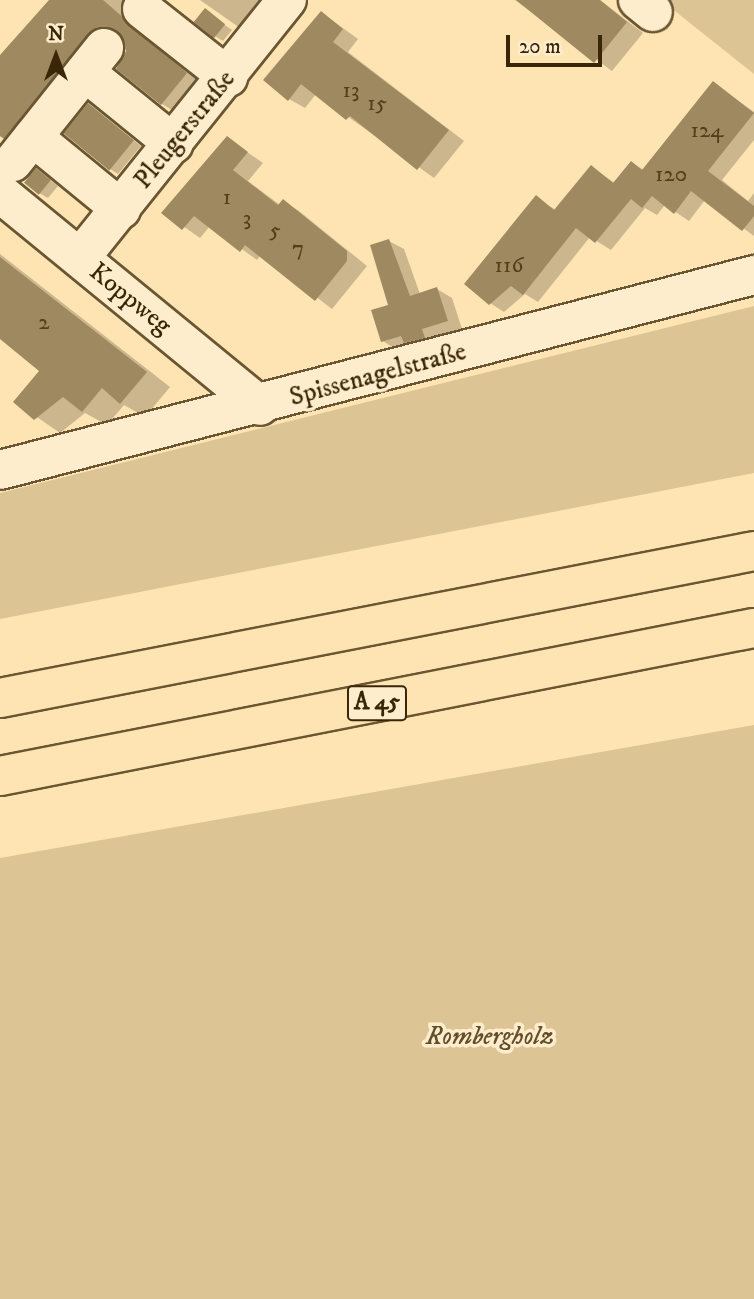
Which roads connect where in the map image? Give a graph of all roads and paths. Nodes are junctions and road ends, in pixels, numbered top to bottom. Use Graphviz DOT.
graph roads {
  1 [pos="276,4"];
  2 [pos="142,9"];
  3 [pos="228,77"];
  4 [pos="174,144"];
  5 [pos="15,164"];
  6 [pos="121,209"];
  7 [pos="80,258"];
  8 [pos="754,275"];
  9 [pos="260,406"];
  10 [pos="0,470"];
  11 [pos="754,551"];
  12 [pos="754,628"];
  13 [pos="0,698"];
  14 [pos="0,776"];
  1 -- 3 [label="street, Pleugerstraße"];
  2 -- 3 [label="street"];
  3 -- 4 [label="street, Pleugerstraße"];
  4 -- 5 [label="street"];
  4 -- 6 [label="street, Pleugerstraße"];
  5 -- 6 [label="street"];
  5 -- 7 [label="street, Koppweg"];
  6 -- 7 [label="street, Pleugerstraße"];
  7 -- 9 [label="street, Koppweg"];
  8 -- 9 [label="street, Spissenagelstraße"];
  9 -- 10 [label="street, Spissenagelstraße"];
  11 -- 13 [label="highway"];
  12 -- 14 [label="highway, A 45"];
}
